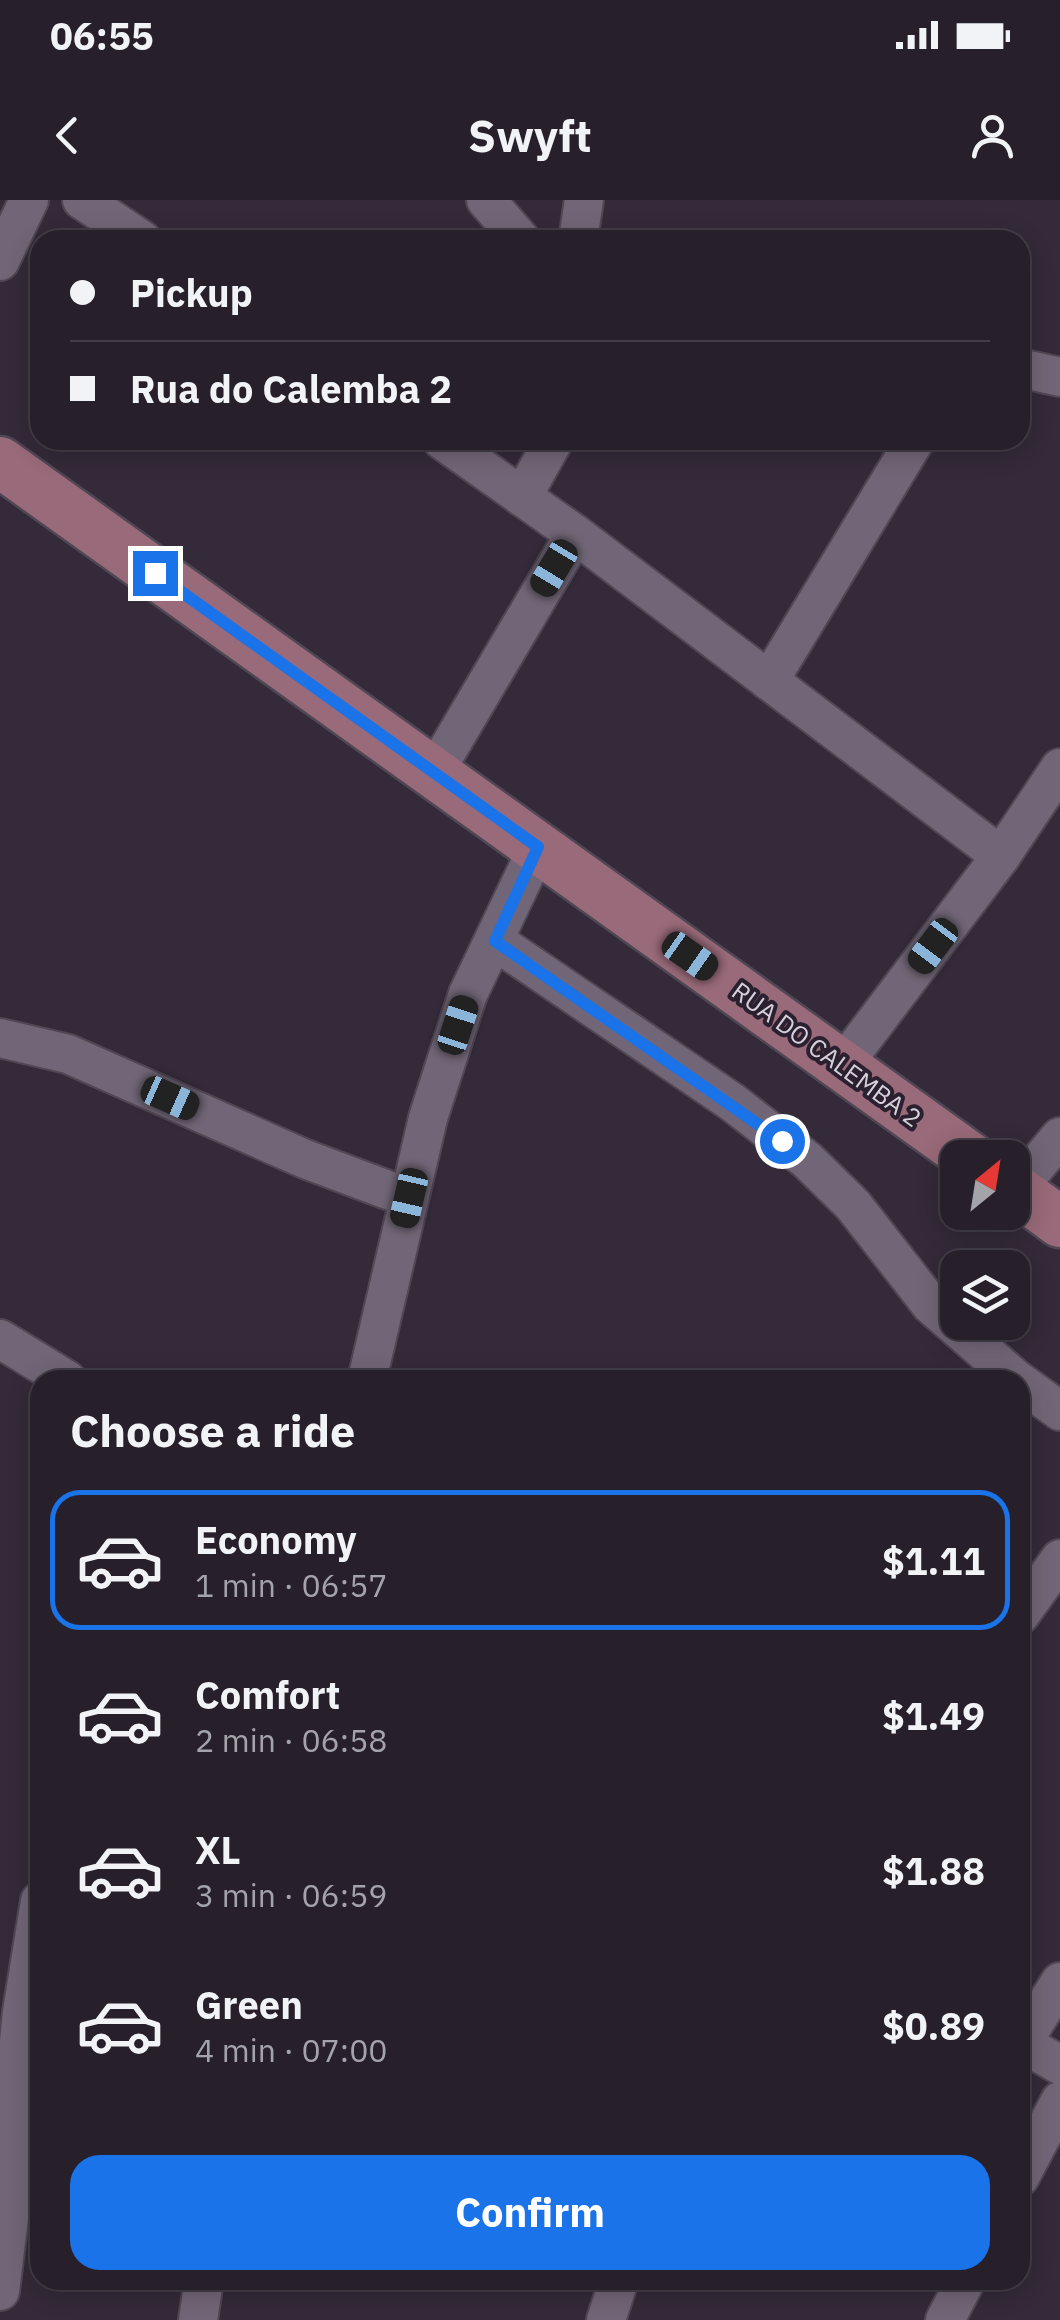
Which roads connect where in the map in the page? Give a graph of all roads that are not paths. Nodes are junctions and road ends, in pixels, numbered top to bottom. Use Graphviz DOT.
graph roads {
  1 [pos="29,200"];
  2 [pos="82,200"];
  3 [pos="486,200"];
  4 [pos="584,200"];
  5 [pos="127,230"];
  6 [pos="512,230"];
  7 [pos="580,230"];
  8 [pos="0,261"];
  9 [pos="1030,370"];
  10 [pos="1060,377"];
  11 [pos="456,450"];
  12 [pos="548,450"];
  13 [pos="909,450"];
  14 [pos="0,462"];
  15 [pos="522,497"];
  16 [pos="574,534"];
  17 [pos="769,681"];
  18 [pos="1060,768"];
  19 [pos="434,773"];
  20 [pos="538,847"];
  21 [pos="1000,856"];
  22 [pos="495,941"];
  23 [pos="0,1038"];
  24 [pos="842,1066"];
  25 [pos="1060,1138"];
  26 [pos="945,1140"];
  27 [pos="1030,1171"];
  28 [pos="409,1198"];
  29 [pos="1030,1200"];
  30 [pos="1060,1222"];
  31 [pos="0,1339"];
  32 [pos="51,1370"];
  33 [pos="369,1370"];
  34 [pos="1005,1370"];
  35 [pos="1030,1390"];
  36 [pos="1060,1411"];
  37 [pos="1060,1559"];
  38 [pos="1030,1602"];
  39 [pos="1060,1982"];
  40 [pos="30,2002"];
  41 [pos="1030,2029"];
  42 [pos="1030,2048"];
  43 [pos="1060,2064"];
  44 [pos="1060,2101"];
  45 [pos="17,2133"];
  46 [pos="1030,2158"];
  47 [pos="202,2290"];
  48 [pos="616,2290"];
  49 [pos="961,2290"];
  50 [pos="0,2292"];
  51 [pos="198,2320"];
  52 [pos="606,2320"];
  53 [pos="945,2320"];
  1 -- 8 [label="street"];
  2 -- 5 [label="street"];
  3 -- 6 [label="street"];
  4 -- 7 [label="street"];
  9 -- 10 [label="street"];
  11 -- 15 [label="street"];
  12 -- 15 [label="street"];
  13 -- 17 [label="street"];
  14 -- 19 [label="main road, RUA DO CALEMBA 2"];
  15 -- 16 [label="street"];
  16 -- 17 [label="street"];
  16 -- 19 [label="street"];
  17 -- 21 [label="street"];
  18 -- 21 [label="street"];
  19 -- 20 [label="main road, RUA DO CALEMBA 2"];
  20 -- 22 [label="street"];
  20 -- 24 [label="main road, RUA DO CALEMBA 2"];
  21 -- 24 [label="street"];
  22 -- 28 [label="street"];
  22 -- 34 [label="street"];
  23 -- 28 [label="street"];
  24 -- 26 [label="main road, RUA DO CALEMBA 2"];
  25 -- 27 [label="street"];
  28 -- 33 [label="street"];
  29 -- 30 [label="main road"];
  31 -- 32 [label="street"];
  35 -- 36 [label="street"];
  37 -- 38 [label="street"];
  39 -- 41 [label="street"];
  40 -- 45 [label="street"];
  42 -- 43 [label="street"];
  44 -- 46 [label="street"];
  45 -- 50 [label="street"];
  47 -- 51 [label="street"];
  48 -- 52 [label="street"];
  49 -- 53 [label="street"];
}
